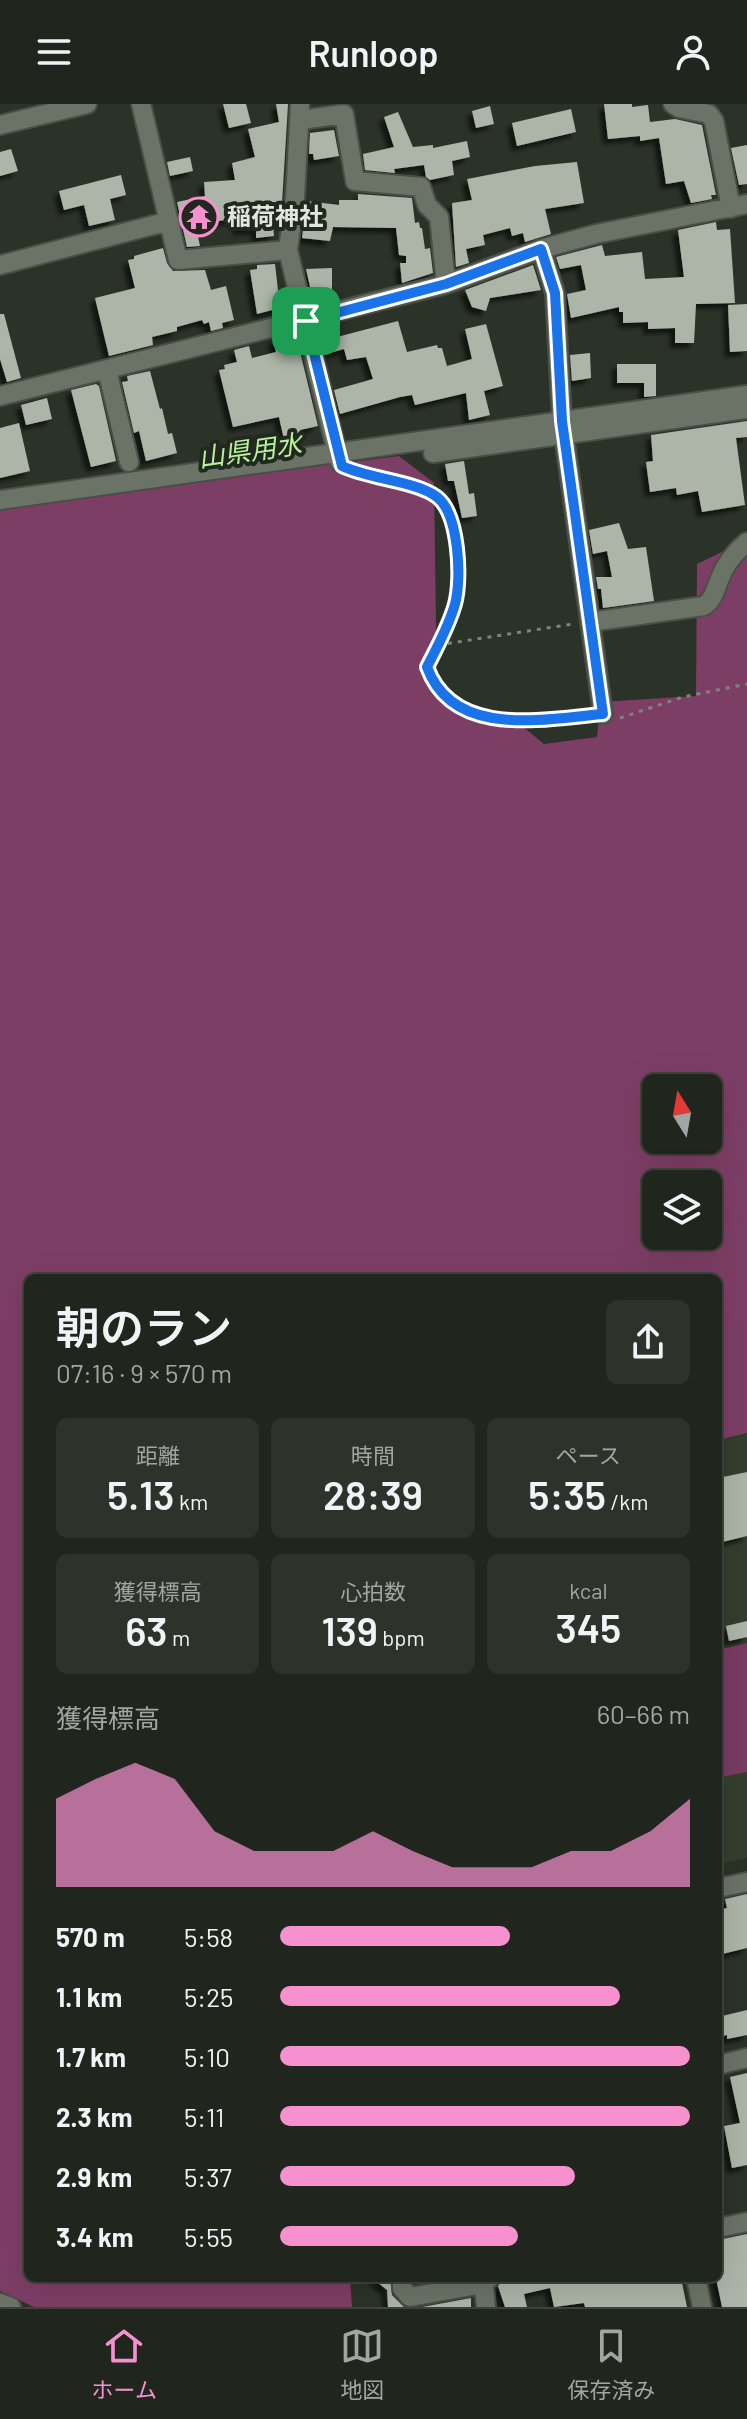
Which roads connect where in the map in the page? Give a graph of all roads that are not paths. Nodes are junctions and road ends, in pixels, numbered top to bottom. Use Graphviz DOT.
graph roads {
  1 [pos="87,104"];
  2 [pos="141,104"];
  3 [pos="673,104"];
  4 [pos="300,112"];
  5 [pos="0,125"];
  6 [pos="739,206"];
  7 [pos="169,221"];
  8 [pos="541,249"];
  9 [pos="288,250"];
  10 [pos="0,265"];
  11 [pos="446,284"];
  12 [pos="306,321"];
  13 [pos="107,370"];
  14 [pos="747,395"];
  15 [pos="0,396"];
  16 [pos="747,409"];
  17 [pos="563,429"];
  18 [pos="433,453"];
  19 [pos="338,456"];
  20 [pos="129,462"];
  21 [pos="0,500"];
  22 [pos="747,542"];
  23 [pos="590,622"];
  24 [pos="603,714"];
  25 [pos="747,1882"];
  26 [pos="722,1887"];
  27 [pos="747,2058"];
  28 [pos="722,2064"];
  29 [pos="747,2222"];
  30 [pos="722,2227"];
  31 [pos="402,2282"];
  32 [pos="479,2282"];
  33 [pos="485,2282"];
  34 [pos="697,2282"];
  35 [pos="0,2303"];
  36 [pos="11,2307"];
  37 [pos="486,2307"];
  38 [pos="702,2307"];
  1 -- 5 [label="street"];
  2 -- 7 [label="street"];
  3 -- 6 [label="street"];
  4 -- 9 [label="street"];
  4 -- 11 [label="street"];
  6 -- 8 [label="street"];
  7 -- 9 [label="street"];
  7 -- 10 [label="street"];
  8 -- 11 [label="street"];
  8 -- 17 [label="street"];
  9 -- 12 [label="street"];
  11 -- 12 [label="street"];
  12 -- 13 [label="street"];
  12 -- 19 [label="street"];
  13 -- 15 [label="street"];
  13 -- 20 [label="street"];
  14 -- 17 [label="street"];
  16 -- 17 [label="street"];
  17 -- 18 [label="street"];
  17 -- 19 [label="street"];
  17 -- 23 [label="street"];
  19 -- 21 [label="street"];
  22 -- 23 [label="street"];
  23 -- 24 [label="street"];
  25 -- 26 [label="street"];
  27 -- 28 [label="street"];
  29 -- 30 [label="street"];
  31 -- 32 [label="street"];
  33 -- 37 [label="street"];
  34 -- 38 [label="street"];
  35 -- 36 [label="street"];
}
